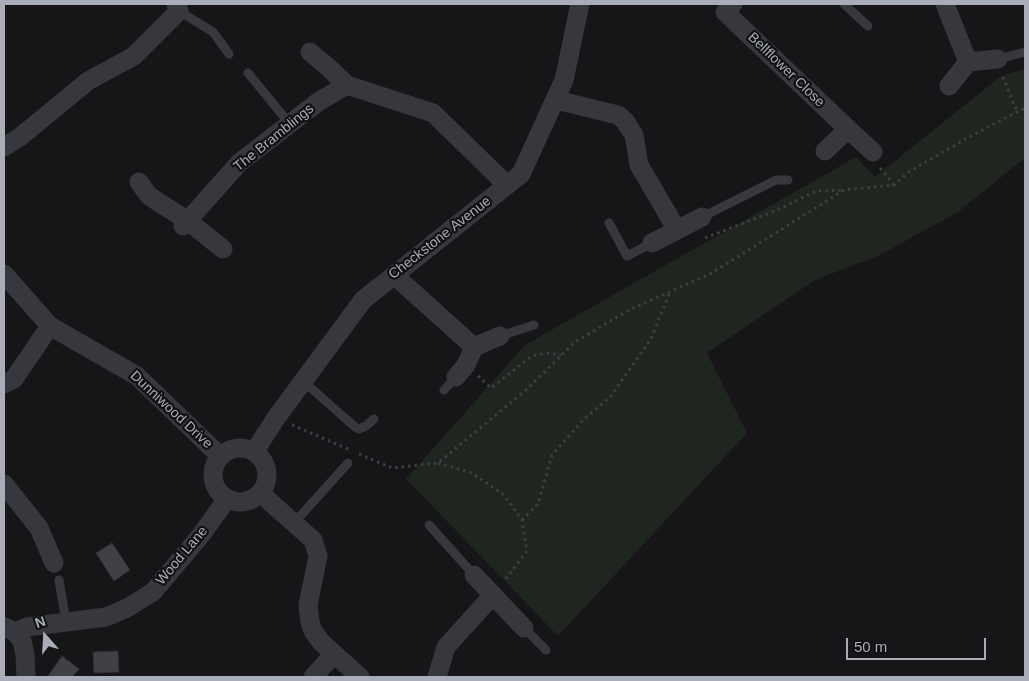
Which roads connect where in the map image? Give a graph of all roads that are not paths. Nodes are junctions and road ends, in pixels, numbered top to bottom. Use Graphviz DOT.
graph roads {
  1 [pos="580,4"];
  2 [pos="844,4"];
  3 [pos="944,4"];
  4 [pos="725,6"];
  5 [pos="178,7"];
  6 [pos="868,26"];
  7 [pos="310,52"];
  8 [pos="1025,52"];
  9 [pos="228,54"];
  10 [pos="998,59"];
  11 [pos="968,62"];
  12 [pos="248,73"];
  13 [pos="347,86"];
  14 [pos="949,86"];
  15 [pos="556,100"];
  16 [pos="290,123"];
  17 [pos="848,129"];
  18 [pos="4,147"];
  19 [pos="825,151"];
  20 [pos="873,152"];
  21 [pos="788,180"];
  22 [pos="139,182"];
  23 [pos="507,185"];
  24 [pos="702,217"];
  25 [pos="609,223"];
  26 [pos="186,224"];
  27 [pos="680,229"];
  28 [pos="652,243"];
  29 [pos="223,249"];
  30 [pos="4,274"];
  31 [pos="394,275"];
  32 [pos="534,325"];
  33 [pos="50,326"];
  34 [pos="500,336"];
  35 [pos="474,347"];
  36 [pos="455,377"];
  37 [pos="303,381"];
  38 [pos="4,384"];
  39 [pos="374,419"];
  40 [pos="254,452"];
  41 [pos="220,456"];
  42 [pos="348,463"];
  43 [pos="4,484"];
  44 [pos="260,493"];
  45 [pos="226,499"];
  46 [pos="294,523"];
  47 [pos="429,525"];
  48 [pos="57,572"];
  49 [pos="474,575"];
  50 [pos="493,596"];
  51 [pos="66,622"];
  52 [pos="524,628"];
  53 [pos="9,629"];
  54 [pos="546,650"];
  55 [pos="334,654"];
  56 [pos="26,677"];
  57 [pos="313,677"];
  58 [pos="360,677"];
  59 [pos="437,677"];
  1 -- 15 [label="street, Checkstone Avenue"];
  2 -- 6 [label="lane"];
  3 -- 11 [label="street"];
  4 -- 17 [label="street, Bellflower Close"];
  5 -- 9 [label="lane"];
  5 -- 18 [label="street"];
  7 -- 13 [label="street"];
  8 -- 10 [label="lane"];
  10 -- 11 [label="street"];
  11 -- 14 [label="street"];
  12 -- 16 [label="lane"];
  13 -- 16 [label="street, The Bramblings"];
  13 -- 23 [label="street"];
  15 -- 23 [label="street, Checkstone Avenue"];
  15 -- 27 [label="street"];
  16 -- 26 [label="street, The Bramblings"];
  17 -- 19 [label="street"];
  17 -- 20 [label="street, Bellflower Close"];
  21 -- 24 [label="lane"];
  22 -- 26 [label="street"];
  23 -- 31 [label="street, Checkstone Avenue"];
  24 -- 27 [label="street"];
  25 -- 28 [label="lane"];
  26 -- 29 [label="street"];
  27 -- 28 [label="street"];
  30 -- 33 [label="street, Dunniwood Drive"];
  31 -- 35 [label="street"];
  31 -- 37 [label="street, Checkstone Avenue"];
  32 -- 34 [label="lane"];
  33 -- 38 [label="street"];
  33 -- 41 [label="street, Dunniwood Drive"];
  34 -- 35 [label="street"];
  35 -- 36 [label="street"];
  37 -- 39 [label="lane"];
  37 -- 40 [label="street, Checkstone Avenue"];
  40 -- 41 [label="street"];
  40 -- 44 [label="street"];
  41 -- 45 [label="street"];
  42 -- 46 [label="lane"];
  43 -- 48 [label="street"];
  44 -- 45 [label="street"];
  44 -- 46 [label="street"];
  45 -- 51 [label="street, Wood Lane"];
  46 -- 55 [label="street"];
  47 -- 49 [label="lane"];
  48 -- 51 [label="lane"];
  49 -- 50 [label="street"];
  50 -- 52 [label="street"];
  50 -- 59 [label="street"];
  51 -- 53 [label="street, Wood Lane"];
  52 -- 54 [label="lane"];
  53 -- 56 [label="street, Wood Lane"];
  55 -- 57 [label="street"];
  55 -- 58 [label="street"];
}
